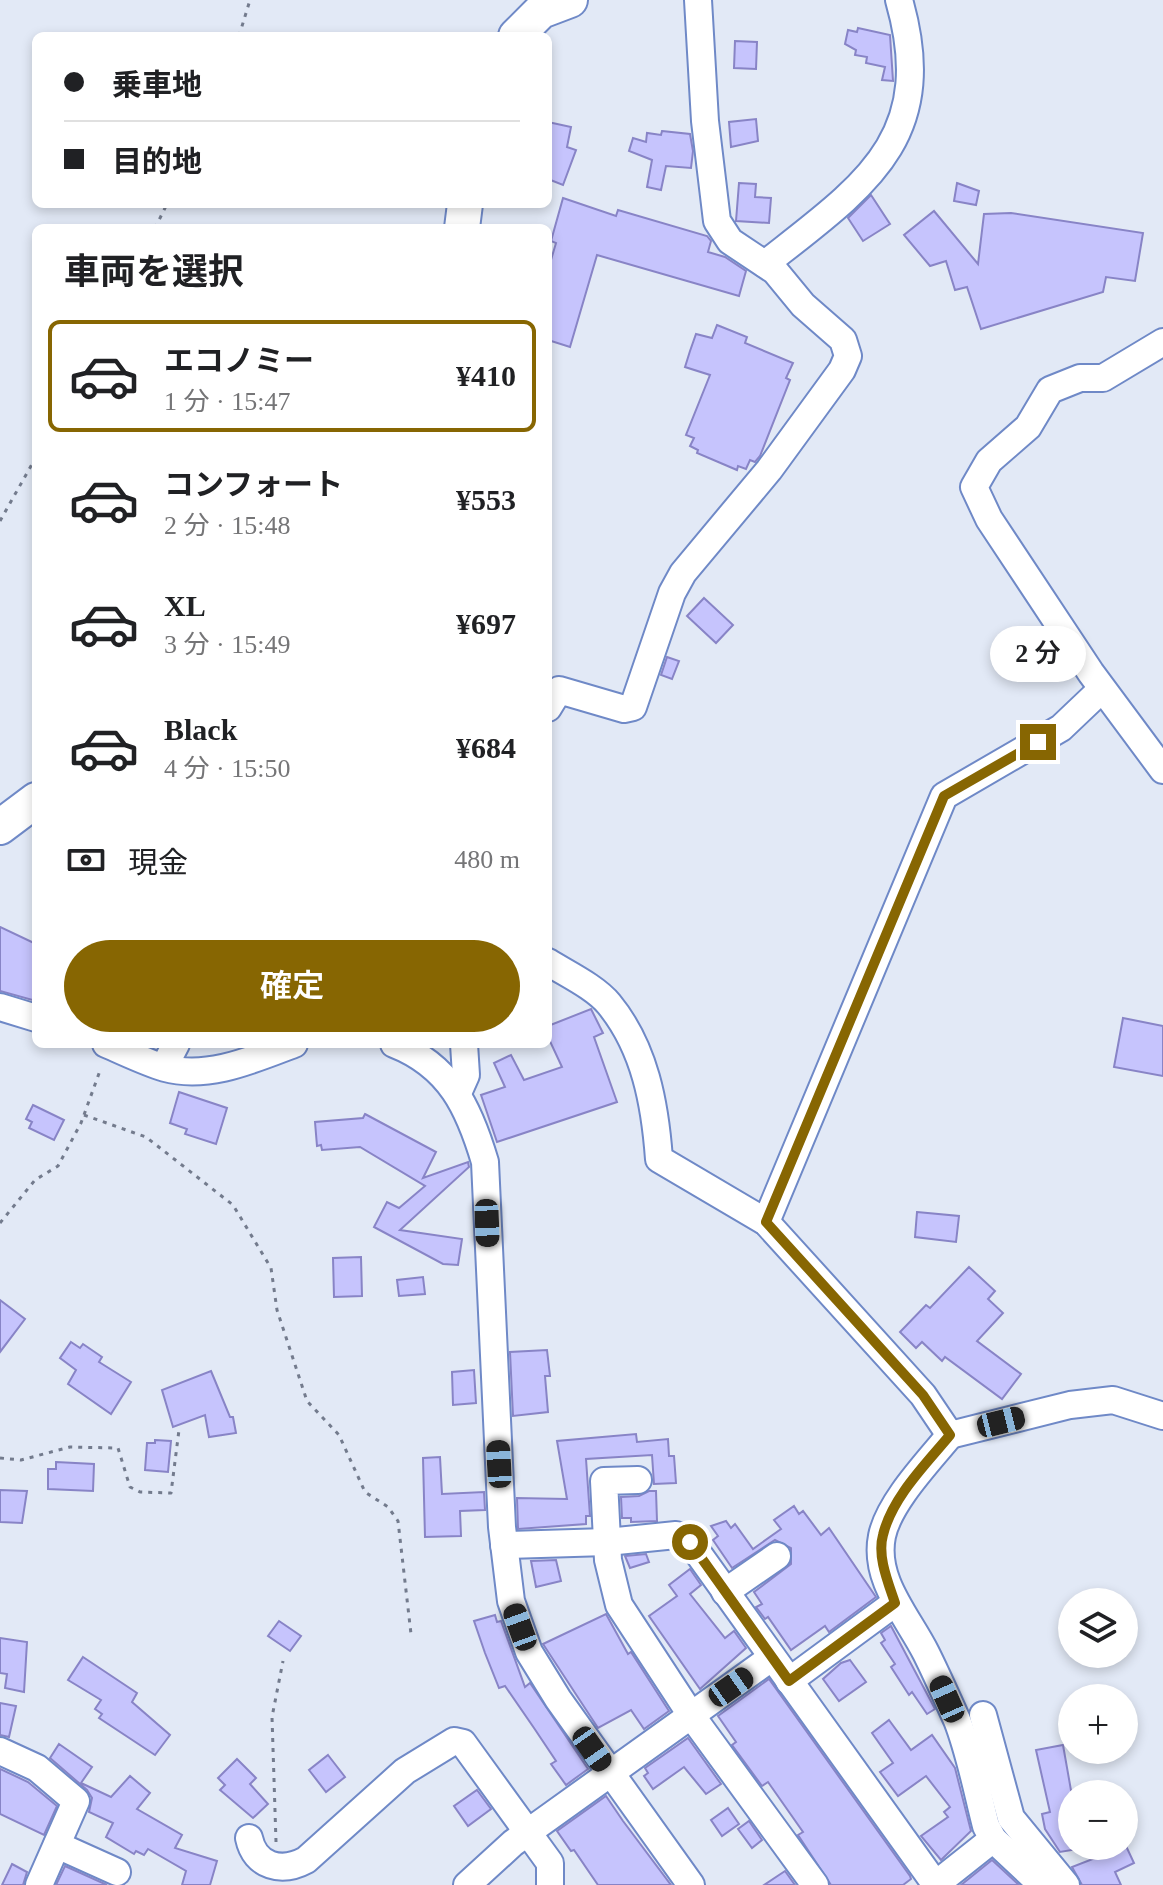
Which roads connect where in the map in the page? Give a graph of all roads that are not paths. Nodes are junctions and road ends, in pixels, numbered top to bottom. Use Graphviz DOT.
graph roads {
  1 [pos="570,0"];
  2 [pos="698,0"];
  3 [pos="899,0"];
  4 [pos="520,32"];
  5 [pos="765,264"];
  6 [pos="1163,342"];
  7 [pos="1102,689"];
  8 [pos="552,699"];
  9 [pos="1163,770"];
  10 [pos="32,803"];
  11 [pos="0,827"];
  12 [pos="552,965"];
  13 [pos="0,1007"];
  14 [pos="32,1017"];
  15 [pos="125,1048"];
  16 [pos="283,1048"];
  17 [pos="401,1048"];
  18 [pos="465,1048"];
  19 [pos="170,1056"];
  20 [pos="458,1093"];
  21 [pos="766,1222"];
  22 [pos="1163,1416"];
  23 [pos="950,1435"];
  24 [pos="638,1480"];
  25 [pos="607,1542"];
  26 [pos="504,1545"];
  27 [pos="777,1556"];
  28 [pos="725,1592"];
  29 [pos="895,1603"];
  30 [pos="771,1658"];
  31 [pos="789,1681"];
  32 [pos="691,1715"];
  33 [pos="983,1715"];
  34 [pos="0,1751"];
  35 [pos="610,1773"];
  36 [pos="529,1833"];
  37 [pos="249,1838"];
  38 [pos="993,1839"];
  39 [pos="57,1845"];
  40 [pos="117,1872"];
  41 [pos="550,1874"];
  42 [pos="39,1885"];
  43 [pos="467,1885"];
  44 [pos="566,1885"];
  45 [pos="691,1885"];
  46 [pos="815,1885"];
  47 [pos="935,1885"];
  48 [pos="1042,1885"];
  49 [pos="1066,1885"];
  1 -- 4 [label="main road"];
  2 -- 5 [label="street"];
  3 -- 5 [label="street"];
  5 -- 8 [label="street"];
  6 -- 7 [label="street"];
  7 -- 9 [label="street"];
  7 -- 21 [label="street"];
  10 -- 11 [label="main road"];
  12 -- 21 [label="street"];
  13 -- 14 [label="street"];
  15 -- 19 [label="street"];
  16 -- 19 [label="street"];
  17 -- 20 [label="street"];
  18 -- 20 [label="street"];
  20 -- 26 [label="street"];
  21 -- 23 [label="street"];
  22 -- 23 [label="street"];
  23 -- 29 [label="street"];
  24 -- 25 [label="street"];
  25 -- 26 [label="street"];
  25 -- 28 [label="street"];
  25 -- 32 [label="street"];
  26 -- 35 [label="street"];
  27 -- 28 [label="street"];
  28 -- 30 [label="street"];
  29 -- 31 [label="street"];
  29 -- 38 [label="street"];
  30 -- 31 [label="street"];
  30 -- 32 [label="street"];
  31 -- 47 [label="street"];
  32 -- 35 [label="street"];
  32 -- 46 [label="street"];
  33 -- 49 [label="street"];
  34 -- 39 [label="street"];
  35 -- 36 [label="street"];
  35 -- 45 [label="street"];
  36 -- 37 [label="street"];
  36 -- 41 [label="street"];
  36 -- 43 [label="street"];
  38 -- 47 [label="street"];
  38 -- 48 [label="street"];
  39 -- 40 [label="street"];
  39 -- 42 [label="street"];
  41 -- 44 [label="street"];
}
